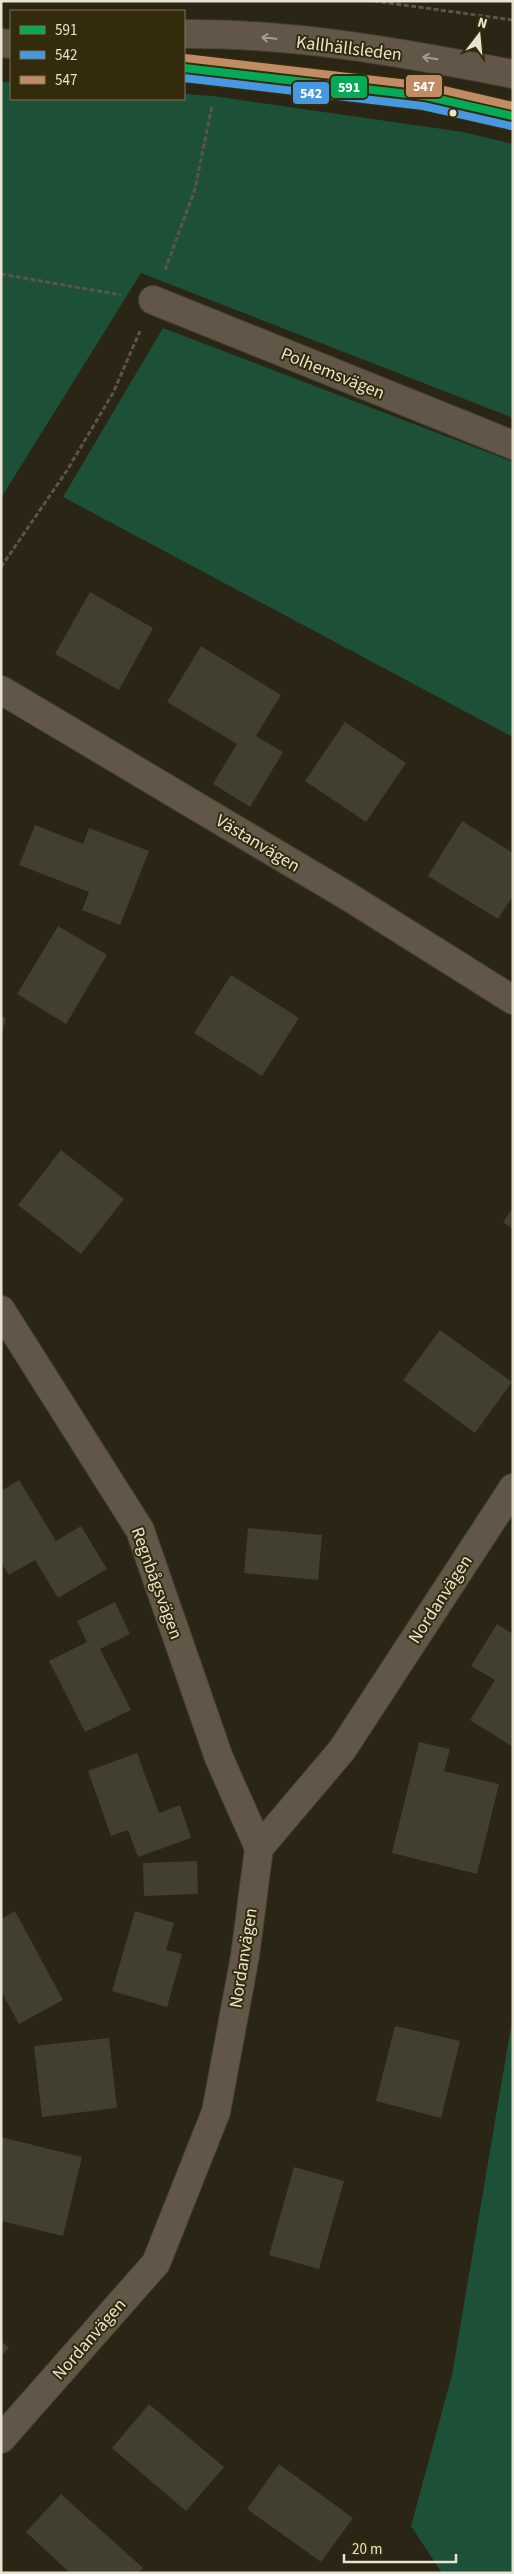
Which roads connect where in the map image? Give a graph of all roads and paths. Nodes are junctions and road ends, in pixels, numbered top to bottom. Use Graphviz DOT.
graph roads {
  1 [pos="374,1"];
  2 [pos="513,20"];
  3 [pos="185,34"];
  4 [pos="185,68"];
  5 [pos="513,74"];
  6 [pos="513,116"];
  7 [pos="1,274"];
  8 [pos="153,300"];
  9 [pos="513,446"];
  10 [pos="1,690"];
  11 [pos="513,1000"];
  12 [pos="1,1310"];
  13 [pos="513,1488"];
  14 [pos="259,1848"];
  15 [pos="1,2438"];
  1 -- 2 [label="path"];
  5 -- 3 [label="street, Kallhällsleden, one-way"];
  4 -- 6 [label="street"];
  7 -- 8 [label="path"];
  8 -- 9 [label="street, Polhemsvägen"];
  10 -- 11 [label="street, Västanvägen"];
  12 -- 14 [label="street, Regnbågsvägen"];
  13 -- 14 [label="street, Nordanvägen"];
  14 -- 15 [label="street, Nordanvägen"];
}
